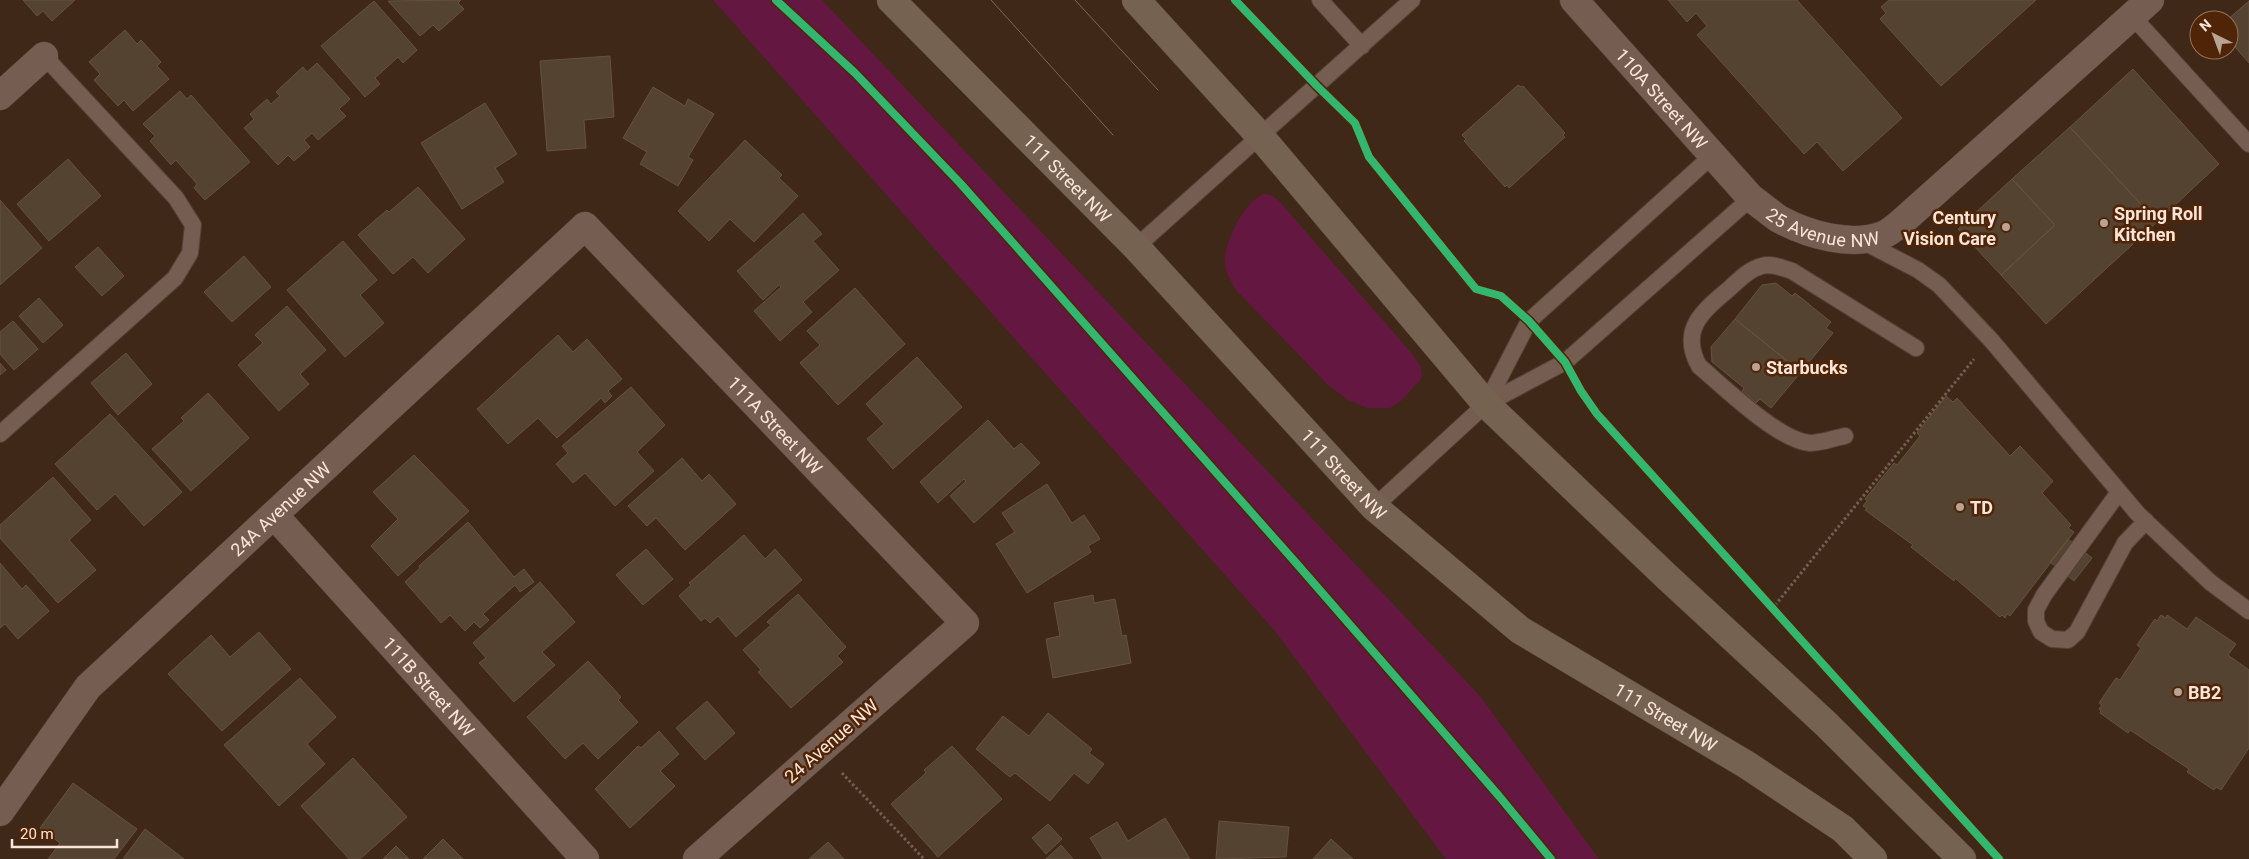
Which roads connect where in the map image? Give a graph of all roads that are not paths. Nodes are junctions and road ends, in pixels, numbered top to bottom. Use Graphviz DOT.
graph roads {
  1 [pos="891,0"];
  2 [pos="1136,0"];
  3 [pos="1320,0"];
  4 [pos="1412,0"];
  5 [pos="1574,0"];
  6 [pos="2141,8"];
  7 [pos="1362,46"];
  8 [pos="44,56"];
  9 [pos="0,96"];
  10 [pos="1260,136"];
  11 [pos="2249,144"];
  12 [pos="1713,155"];
  13 [pos="1752,198"];
  14 [pos="585,226"];
  15 [pos="1862,241"];
  16 [pos="1136,247"];
  17 [pos="1916,348"];
  18 [pos="1486,404"];
  19 [pos="0,434"];
  20 [pos="1844,436"];
  21 [pos="2119,492"];
  22 [pos="1374,507"];
  23 [pos="274,515"];
  24 [pos="2146,522"];
  25 [pos="2249,611"];
  26 [pos="965,623"];
  27 [pos="0,812"];
  28 [pos="585,859"];
  29 [pos="696,859"];
  30 [pos="1873,859"];
  31 [pos="1962,859"];
  1 -- 16 [label="main road, 111 Street NW"];
  2 -- 10 [label="main road"];
  3 -- 7 [label="lane"];
  4 -- 7 [label="lane"];
  5 -- 12 [label="street, 110A Street NW"];
  6 -- 11 [label="lane"];
  6 -- 15 [label="street, 25 Avenue NW"];
  7 -- 10 [label="lane"];
  8 -- 9 [label="street"];
  8 -- 19 [label="lane"];
  10 -- 16 [label="lane"];
  10 -- 18 [label="main road"];
  12 -- 13 [label="street, 110A Street NW"];
  12 -- 18 [label="lane, 25 Avenue NW"];
  13 -- 15 [label="street, 25 Avenue NW"];
  13 -- 18 [label="lane, 25 Avenue NW"];
  14 -- 23 [label="street, 24A Avenue NW"];
  14 -- 26 [label="street, 111A Street NW"];
  15 -- 21 [label="lane"];
  16 -- 22 [label="main road, 111 Street NW"];
  17 -- 20 [label="lane"];
  18 -- 22 [label="lane, 25 Avenue NW"];
  18 -- 31 [label="main road"];
  21 -- 24 [label="lane"];
  21 -- 24 [label="lane"];
  22 -- 30 [label="main road, 111 Street NW"];
  23 -- 27 [label="street, 24A Avenue NW"];
  23 -- 28 [label="street, 111B Street NW"];
  24 -- 25 [label="lane"];
  26 -- 29 [label="street, 24 Avenue NW"];
}
